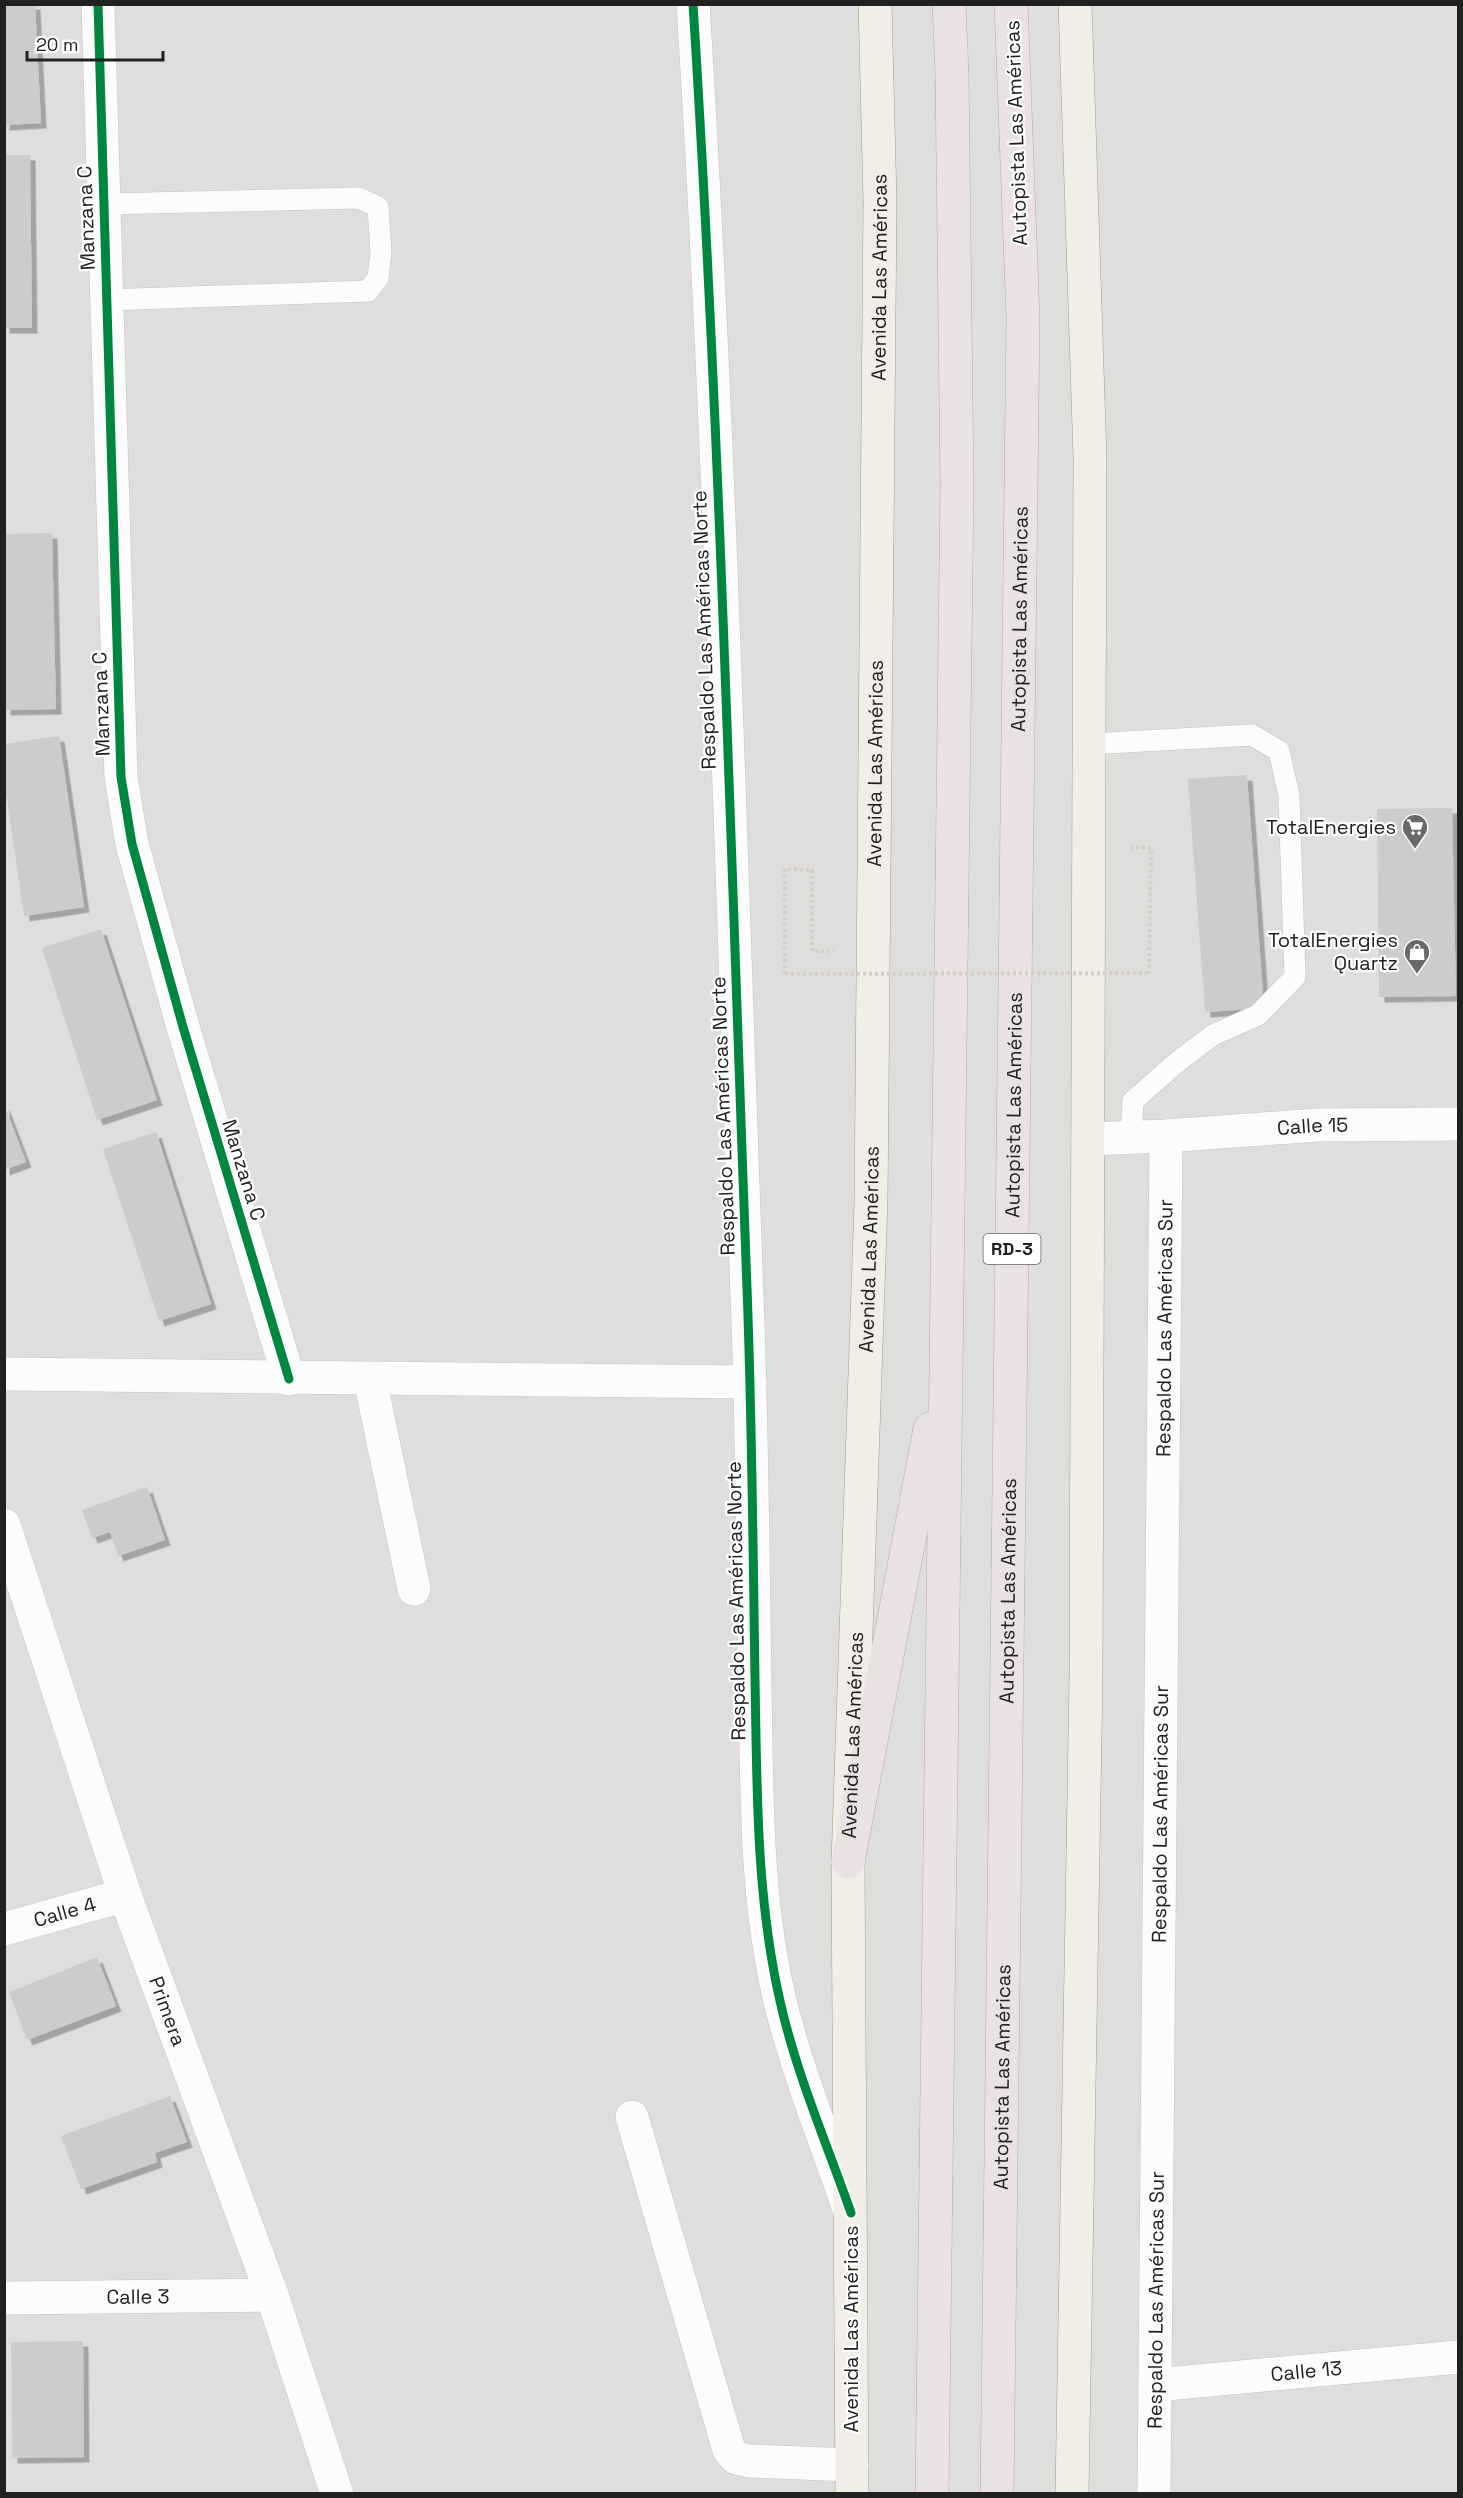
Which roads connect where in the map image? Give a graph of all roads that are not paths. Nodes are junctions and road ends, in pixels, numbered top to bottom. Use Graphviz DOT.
graph roads {
  1 [pos="98,4"];
  2 [pos="693,4"];
  3 [pos="875,4"];
  4 [pos="949,4"];
  5 [pos="1011,4"];
  6 [pos="1075,4"];
  7 [pos="104,204"];
  8 [pos="106,300"];
  9 [pos="1089,744"];
  10 [pos="1458,1124"];
  11 [pos="1166,1136"];
  12 [pos="1131,1137"];
  13 [pos="1088,1139"];
  14 [pos="947,1342"];
  15 [pos="4,1374"];
  16 [pos="289,1379"];
  17 [pos="370,1379"];
  18 [pos="750,1382"];
  19 [pos="4,1525"];
  20 [pos="414,1588"];
  21 [pos="848,1862"];
  22 [pos="124,1895"];
  23 [pos="4,1929"];
  24 [pos="632,2117"];
  25 [pos="851,2213"];
  26 [pos="272,2295"];
  27 [pos="4,2298"];
  28 [pos="1458,2357"];
  29 [pos="1155,2385"];
  30 [pos="852,2479"];
  31 [pos="337,2493"];
  32 [pos="932,2493"];
  33 [pos="997,2493"];
  34 [pos="1072,2493"];
  35 [pos="1154,2493"];
  1 -- 7 [label="street, Manzana C"];
  2 -- 18 [label="street, Respaldo Las Américas Norte"];
  3 -- 21 [label="main road, Avenida Las Américas"];
  4 -- 14 [label="highway"];
  5 -- 33 [label="highway, Autopista Las Américas / RD-3"];
  6 -- 9 [label="main road"];
  7 -- 8 [label="street, Manzana C"];
  7 -- 8 [label="lane"];
  8 -- 16 [label="street, Manzana C"];
  9 -- 12 [label="lane"];
  9 -- 13 [label="main road"];
  10 -- 11 [label="street, Calle 15"];
  11 -- 12 [label="street, Calle 15"];
  11 -- 29 [label="street, Respaldo Las Américas Sur"];
  12 -- 13 [label="street, Calle 15"];
  13 -- 34 [label="main road"];
  14 -- 21 [label="highway"];
  14 -- 32 [label="highway"];
  15 -- 16 [label="street"];
  16 -- 17 [label="street"];
  17 -- 18 [label="street"];
  17 -- 20 [label="street"];
  18 -- 25 [label="street, Respaldo Las Américas Norte"];
  19 -- 22 [label="street, Primera"];
  21 -- 25 [label="main road, Avenida Las Américas"];
  22 -- 23 [label="street, Calle 4"];
  22 -- 26 [label="street, Primera"];
  24 -- 30 [label="street"];
  25 -- 30 [label="main road, Avenida Las Américas"];
  26 -- 27 [label="street, Calle 3"];
  26 -- 31 [label="street, Primera"];
  28 -- 29 [label="street, Calle 13"];
  29 -- 35 [label="street, Respaldo Las Américas Sur"];
}
